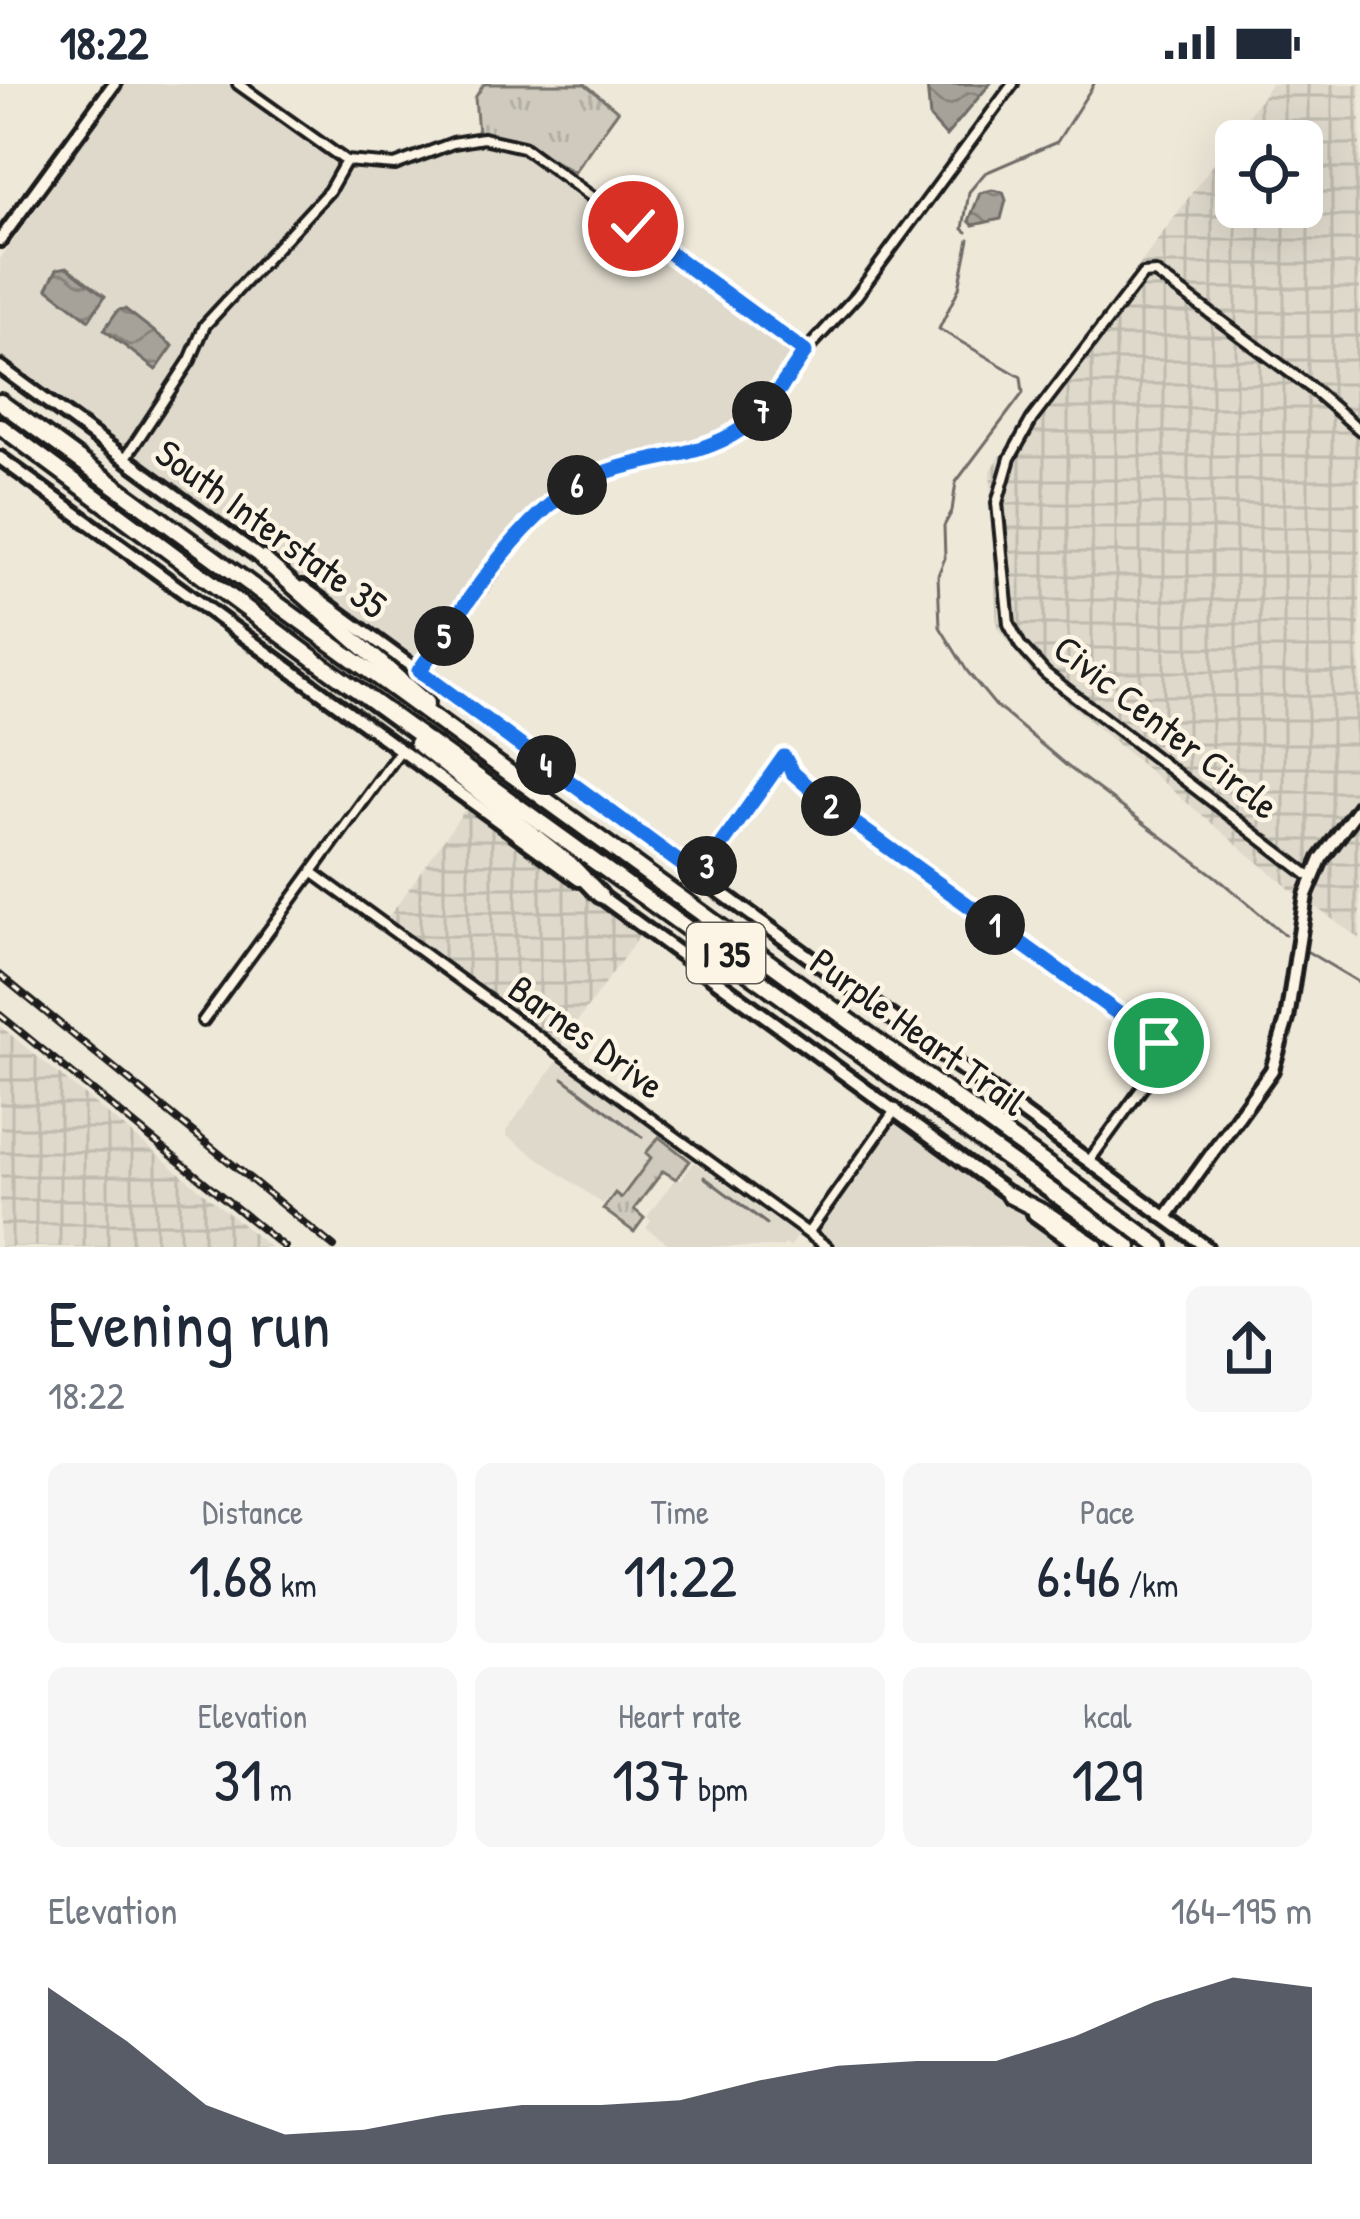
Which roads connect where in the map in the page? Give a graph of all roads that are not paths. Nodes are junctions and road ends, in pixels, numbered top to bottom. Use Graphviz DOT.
graph roads {
  1 [pos="114,84"];
  2 [pos="238,84"];
  3 [pos="1013,84"];
  4 [pos="346,161"];
  5 [pos="0,240"];
  6 [pos="805,352"];
  7 [pos="0,367"];
  8 [pos="0,402"];
  9 [pos="0,426"];
  10 [pos="1360,430"];
  11 [pos="0,458"];
  12 [pos="125,459"];
  13 [pos="263,559"];
  14 [pos="320,664"];
  15 [pos="419,671"];
  16 [pos="400,751"];
  17 [pos="494,762"];
  18 [pos="1360,806"];
  19 [pos="312,872"];
  20 [pos="699,877"];
  21 [pos="1312,878"];
  22 [pos="600,896"];
  23 [pos="203,1021"];
  24 [pos="896,1109"];
  25 [pos="1089,1161"];
  26 [pos="1009,1195"];
  27 [pos="1166,1217"];
  28 [pos="808,1233"];
  29 [pos="827,1247"];
  30 [pos="1080,1247"];
  31 [pos="1096,1247"];
  32 [pos="1129,1247"];
  33 [pos="1160,1247"];
  34 [pos="1206,1247"];
  1 -- 5 [label="main road"];
  2 -- 4 [label="street"];
  3 -- 6 [label="street"];
  4 -- 6 [label="street"];
  4 -- 12 [label="street"];
  6 -- 15 [label="street"];
  7 -- 12 [label="main road, South Interstate 35"];
  8 -- 17 [label="highway, Purple Heart Trail / I 35"];
  9 -- 14 [label="highway, Purple Heart Trail / I 35"];
  10 -- 21 [label="street, Civic Center Circle"];
  11 -- 16 [label="main road"];
  12 -- 13 [label="main road, South Interstate 35"];
  13 -- 15 [label="main road, South Interstate 35"];
  13 -- 17 [label="highway"];
  14 -- 22 [label="highway"];
  14 -- 32 [label="highway, Purple Heart Trail / I 35"];
  15 -- 20 [label="main road, South Interstate 35"];
  16 -- 19 [label="street"];
  16 -- 22 [label="main road"];
  17 -- 33 [label="highway, Purple Heart Trail / I 35"];
  18 -- 21 [label="main road"];
  19 -- 23 [label="street"];
  19 -- 28 [label="street, Barnes Drive"];
  20 -- 25 [label="main road, South Interstate 35"];
  20 -- 25 [label="street"];
  21 -- 27 [label="main road"];
  22 -- 24 [label="main road"];
  24 -- 26 [label="main road"];
  24 -- 28 [label="street"];
  25 -- 27 [label="main road, South Interstate 35"];
  26 -- 30 [label="main road"];
  26 -- 31 [label="highway"];
  27 -- 34 [label="main road, South Interstate 35"];
  28 -- 29 [label="street, Barnes Drive"];
}
